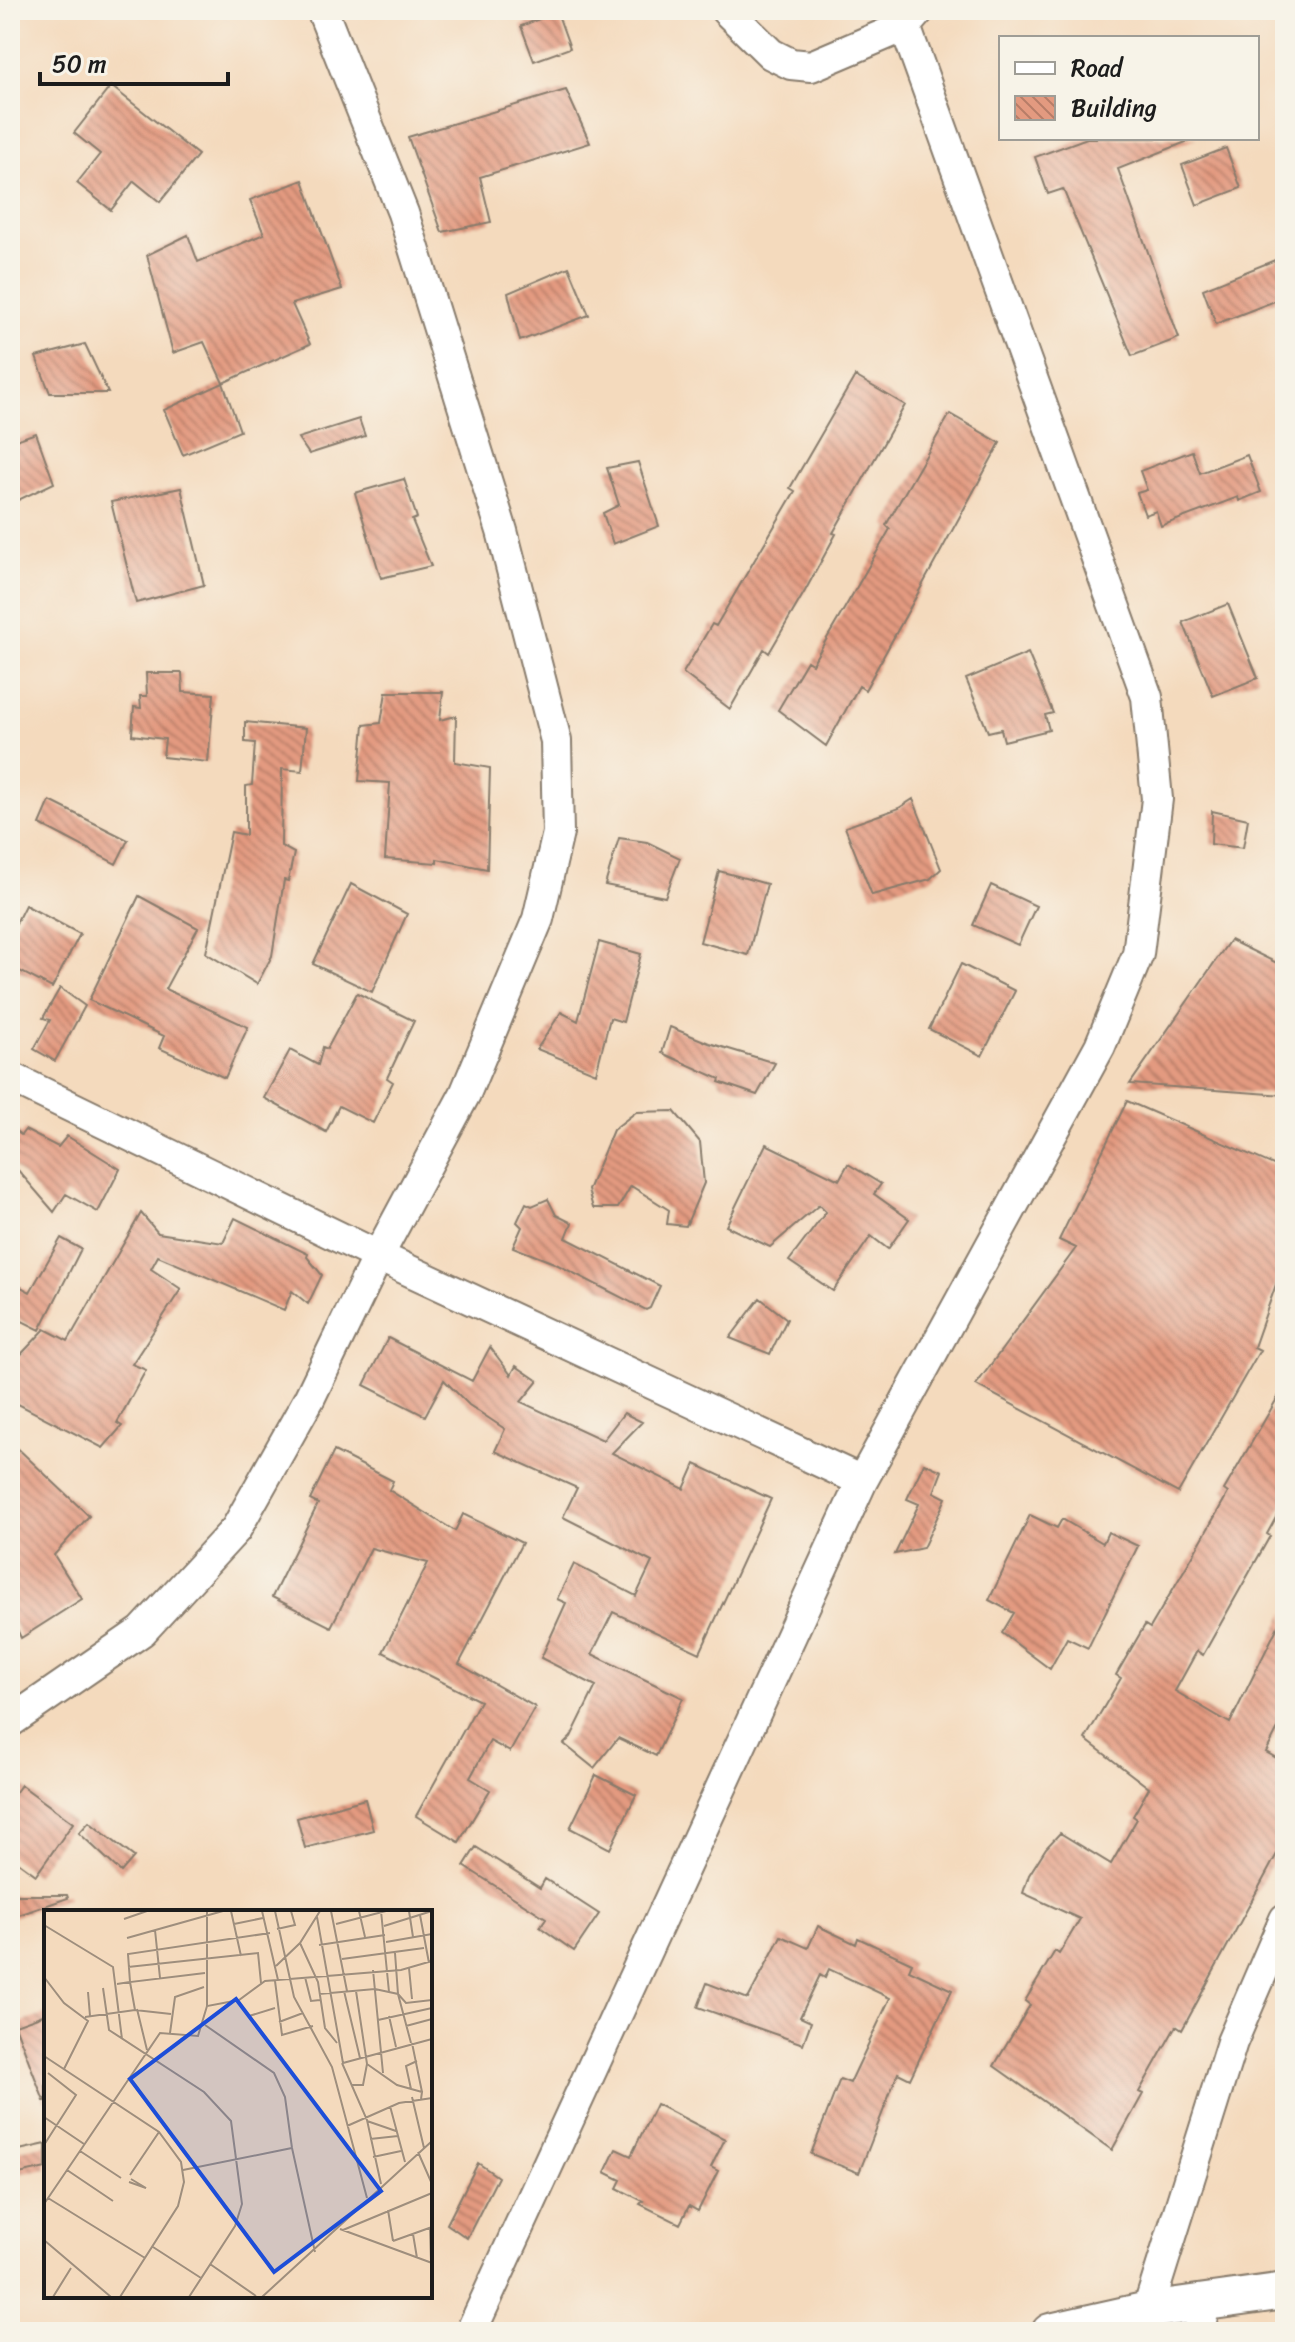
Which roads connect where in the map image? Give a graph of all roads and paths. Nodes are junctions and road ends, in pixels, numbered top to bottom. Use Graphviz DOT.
graph roads {
  1 [pos="322,10"];
  2 [pos="726,10"];
  3 [pos="912,18"];
  4 [pos="10,1077"];
  5 [pos="378,1256"];
  6 [pos="862,1481"];
  7 [pos="10,1722"];
  8 [pos="1285,1919"];
  9 [pos="1285,2291"];
  10 [pos="1148,2310"];
  11 [pos="1202,2317"];
  12 [pos="471,2332"];
  13 [pos="1050,2332"];
  1 -- 5 [label="street"];
  2 -- 3 [label="street"];
  3 -- 6 [label="street"];
  4 -- 5 [label="street"];
  5 -- 6 [label="street"];
  5 -- 7 [label="street"];
  6 -- 12 [label="street"];
  8 -- 10 [label="street"];
  9 -- 11 [label="street"];
  10 -- 11 [label="street"];
  10 -- 13 [label="street"];
}
